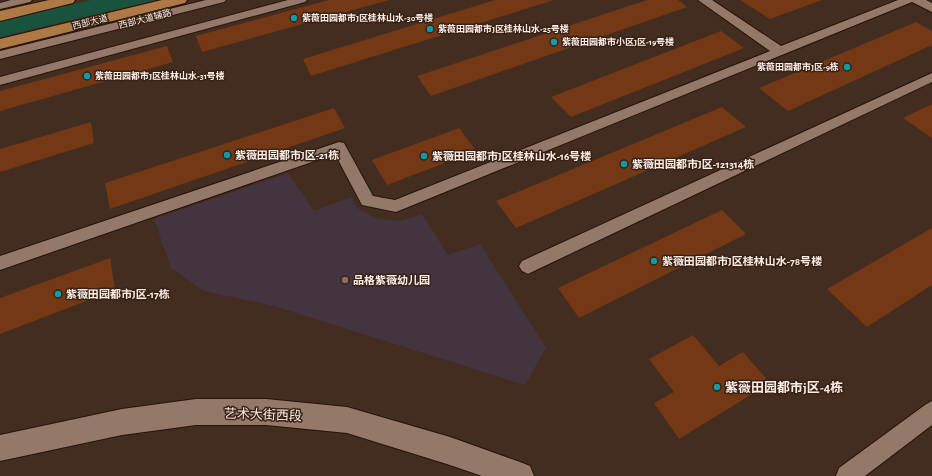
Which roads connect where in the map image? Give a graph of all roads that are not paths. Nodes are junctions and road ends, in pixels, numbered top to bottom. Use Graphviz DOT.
graph roads {
  1 [pos="26,0"];
  2 [pos="68,0"];
  3 [pos="180,0"];
  4 [pos="220,0"];
  5 [pos="301,0"];
  6 [pos="704,0"];
  7 [pos="908,0"];
  8 [pos="917,0"];
  9 [pos="0,6"];
  10 [pos="932,8"];
  11 [pos="0,16"];
  12 [pos="0,44"];
  13 [pos="781,52"];
  14 [pos="0,55"];
  15 [pos="932,77"];
  16 [pos="0,81"];
  17 [pos="0,263"];
  18 [pos="528,266"];
  19 [pos="932,412"];
  20 [pos="0,448"];
  21 [pos="520,476"];
  22 [pos="847,476"];
  1 -- 9 [label="street"];
  2 -- 11 [label="main road"];
  3 -- 12 [label="main road, 西部大道"];
  4 -- 14 [label="street, 西部大道辅路"];
  5 -- 16 [label="street"];
  6 -- 13 [label="street"];
  7 -- 13 [label="street"];
  8 -- 10 [label="street"];
  13 -- 17 [label="street"];
  15 -- 18 [label="street"];
  19 -- 22 [label="street"];
  20 -- 21 [label="street, 艺术大街西段"];
}
